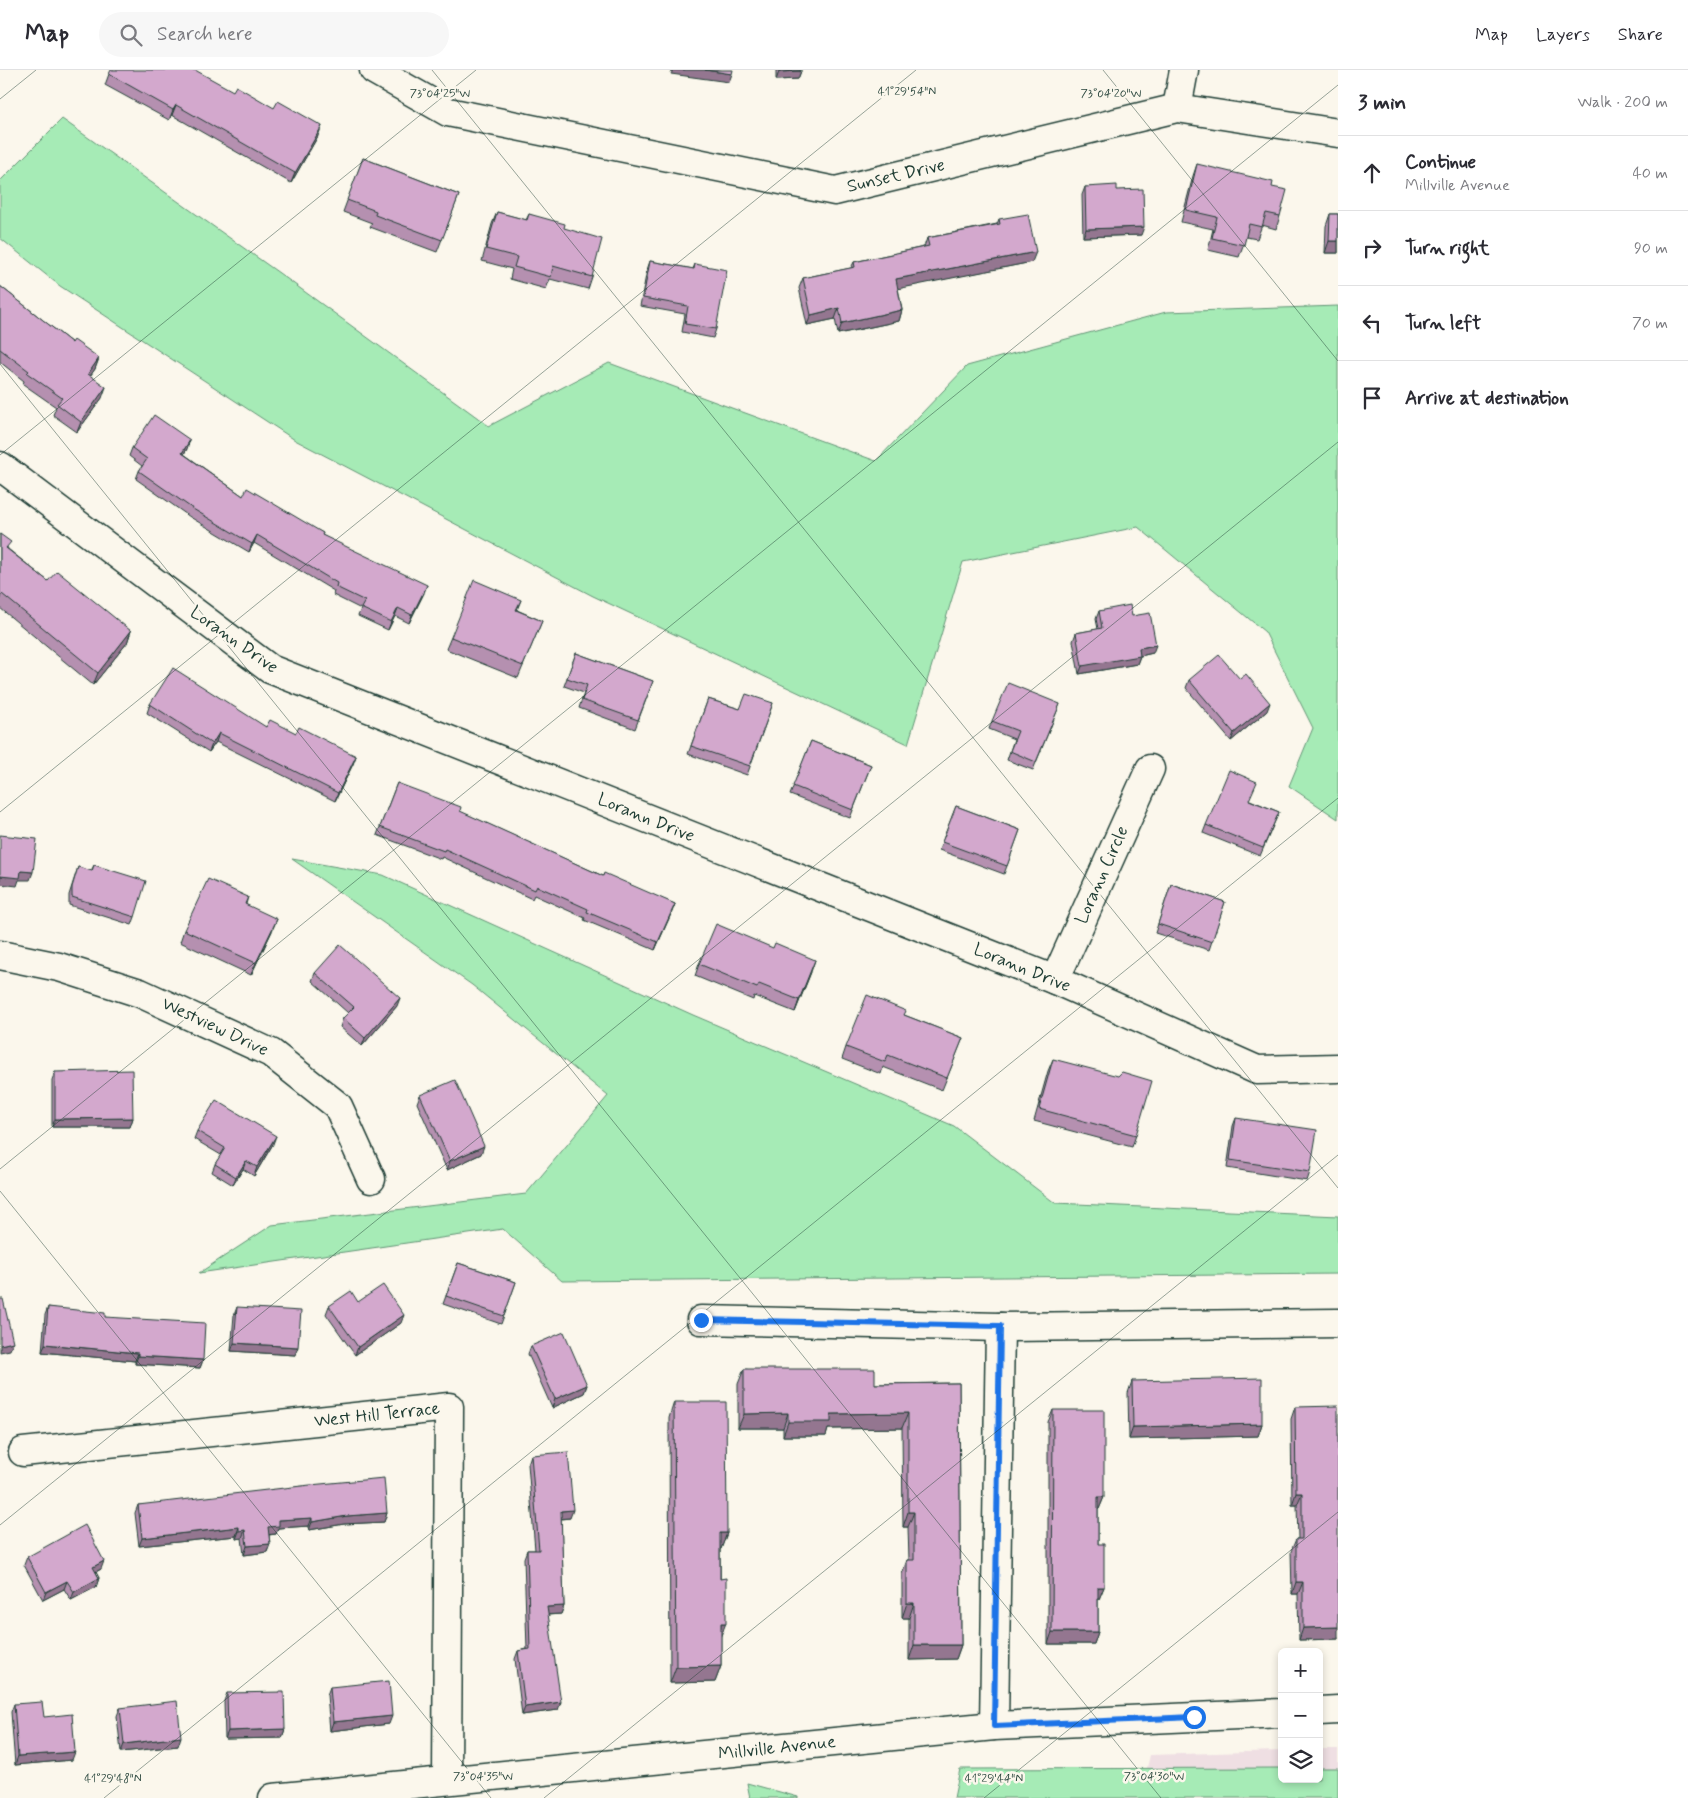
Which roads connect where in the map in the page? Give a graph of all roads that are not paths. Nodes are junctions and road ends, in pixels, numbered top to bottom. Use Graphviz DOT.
graph roads {
  1 [pos="374,70"];
  2 [pos="1184,70"];
  3 [pos="1177,108"];
  4 [pos="1338,134"];
  5 [pos="0,466"];
  6 [pos="1150,769"];
  7 [pos="0,955"];
  8 [pos="1055,980"];
  9 [pos="1338,1068"];
  10 [pos="371,1179"];
  11 [pos="701,1320"];
  12 [pos="1338,1322"];
  13 [pos="1000,1326"];
  14 [pos="23,1452"];
  15 [pos="1338,1710"];
  16 [pos="1323,1711"];
  17 [pos="1278,1713"];
  18 [pos="994,1726"];
  19 [pos="447,1780"];
  20 [pos="273,1798"];
  1 -- 3 [label="street, Sunset Drive"];
  2 -- 3 [label="street"];
  3 -- 4 [label="street, Sunset Drive"];
  5 -- 8 [label="street, Lorann Drive"];
  6 -- 8 [label="street, Lorann Circle"];
  7 -- 10 [label="street, Westview Drive"];
  8 -- 9 [label="street, Lorann Drive"];
  11 -- 13 [label="street"];
  12 -- 13 [label="street"];
  13 -- 18 [label="street"];
  14 -- 19 [label="street, West Hill Terrace"];
  15 -- 16 [label="street"];
  17 -- 18 [label="street, Millville Avenue"];
  18 -- 19 [label="street, Millville Avenue"];
  19 -- 20 [label="street, Millville Avenue"];
}
